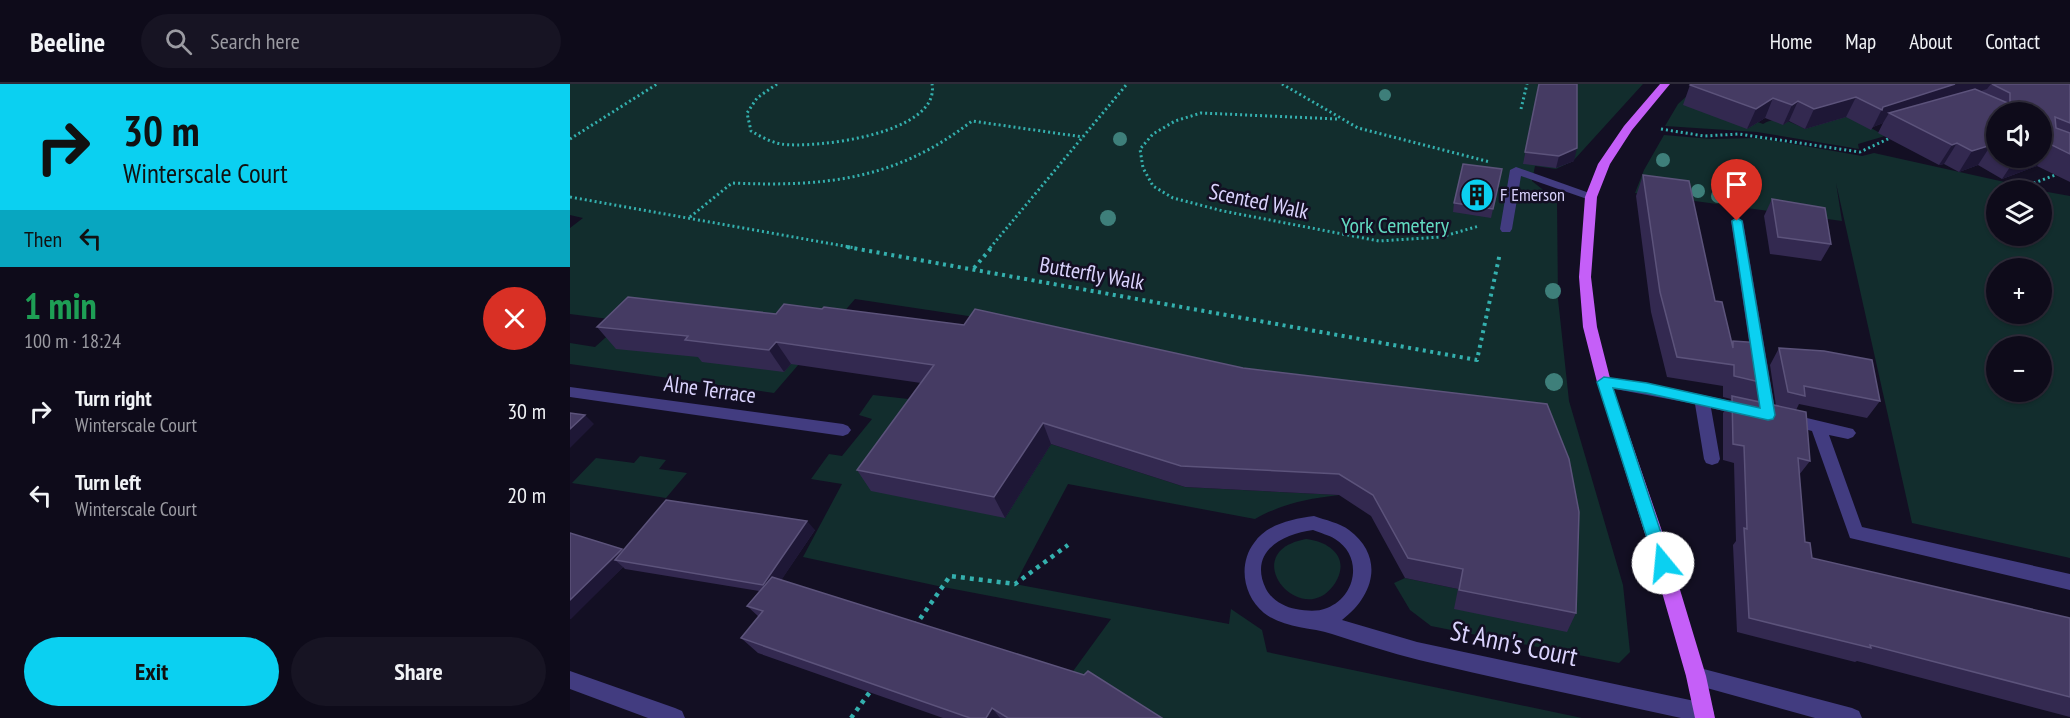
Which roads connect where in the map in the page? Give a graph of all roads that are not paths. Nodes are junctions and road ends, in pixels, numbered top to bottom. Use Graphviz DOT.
graph roads {
  1 [pos="1665,84"];
  2 [pos="1591,197"];
  3 [pos="1737,221"];
  4 [pos="1506,226"];
  5 [pos="1604,382"];
  6 [pos="570,392"];
  7 [pos="1702,400"];
  8 [pos="1768,415"];
  9 [pos="1818,426"];
  10 [pos="843,430"];
  11 [pos="1848,433"];
  12 [pos="1712,459"];
  13 [pos="2070,582"];
  14 [pos="1314,620"];
  15 [pos="1696,676"];
  16 [pos="570,680"];
  17 [pos="1704,715"];
  18 [pos="675,718"];
  19 [pos="1852,718"];
  1 -- 2 [label="main road"];
  2 -- 4 [label="street"];
  2 -- 5 [label="main road"];
  3 -- 8 [label="street"];
  5 -- 7 [label="street"];
  5 -- 15 [label="main road"];
  6 -- 10 [label="street, Alne Terrace"];
  7 -- 8 [label="street"];
  7 -- 12 [label="street"];
  8 -- 9 [label="street"];
  9 -- 11 [label="street"];
  9 -- 13 [label="street"];
  14 -- 14 [label="street, St Ann's Court"];
  14 -- 17 [label="street, St Ann's Court"];
  15 -- 17 [label="main road"];
  15 -- 19 [label="street"];
  16 -- 18 [label="street"];
}
